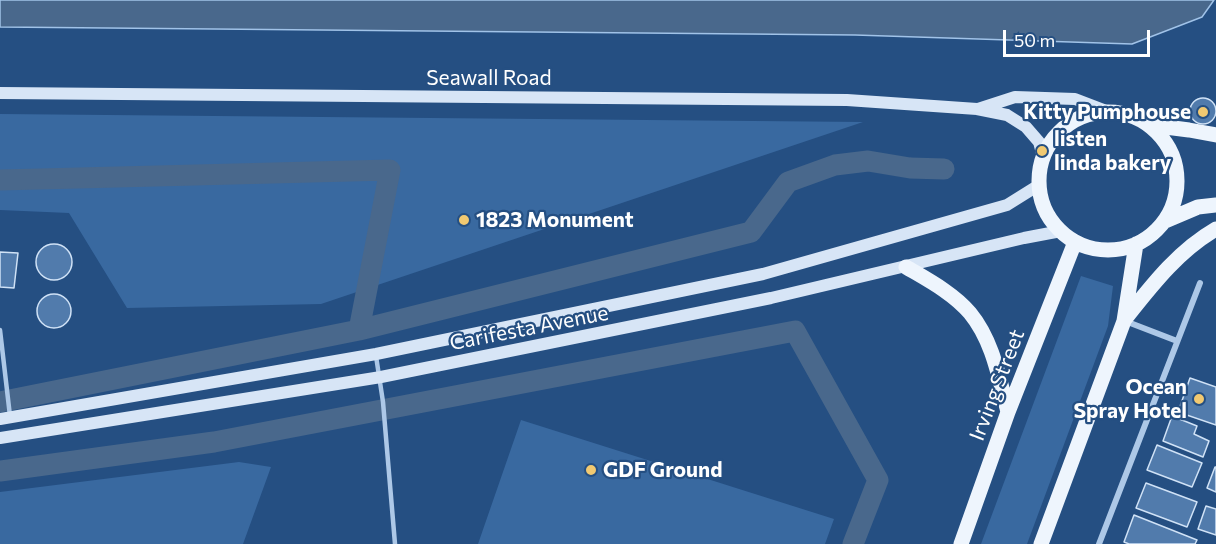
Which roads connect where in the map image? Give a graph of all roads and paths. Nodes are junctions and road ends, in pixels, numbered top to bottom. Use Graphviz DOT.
graph roads {
  1 [pos="0,93"];
  2 [pos="977,109"];
  3 [pos="1109,112"];
  4 [pos="1150,125"];
  5 [pos="1216,135"];
  6 [pos="1043,157"];
  7 [pos="1039,185"];
  8 [pos="1216,205"];
  9 [pos="1165,221"];
  10 [pos="1216,229"];
  11 [pos="1061,231"];
  12 [pos="1075,242"];
  13 [pos="1136,244"];
  14 [pos="906,267"];
  15 [pos="1200,283"];
  16 [pos="1124,321"];
  17 [pos="0,330"];
  18 [pos="1178,341"];
  19 [pos="376,354"];
  20 [pos="381,377"];
  21 [pos="1008,412"];
  22 [pos="5,418"];
  23 [pos="0,438"];
  24 [pos="395,544"];
  25 [pos="961,544"];
  26 [pos="1041,544"];
  27 [pos="1099,544"];
  1 -- 2 [label="main road, Seawall Road"];
  2 -- 3 [label="main road, Seawall Road"];
  2 -- 6 [label="main road, Seawall Road"];
  3 -- 4 [label="main road"];
  3 -- 6 [label="main road"];
  4 -- 5 [label="main road"];
  4 -- 9 [label="main road"];
  6 -- 7 [label="main road"];
  7 -- 11 [label="main road"];
  7 -- 19 [label="main road, Carifesta Avenue"];
  8 -- 9 [label="main road"];
  9 -- 13 [label="main road"];
  10 -- 16 [label="main road"];
  11 -- 12 [label="main road"];
  11 -- 14 [label="main road, Carifesta Avenue"];
  12 -- 13 [label="main road"];
  12 -- 21 [label="main road, Irving Street"];
  13 -- 16 [label="main road"];
  14 -- 20 [label="main road, Carifesta Avenue"];
  14 -- 21 [label="main road"];
  15 -- 18 [label="street"];
  16 -- 18 [label="street"];
  16 -- 26 [label="main road"];
  17 -- 22 [label="lane"];
  18 -- 27 [label="street"];
  19 -- 20 [label="lane"];
  19 -- 22 [label="main road, Carifesta Avenue"];
  20 -- 23 [label="main road, Carifesta Avenue"];
  20 -- 24 [label="lane"];
  21 -- 25 [label="main road, Irving Street"];
}
